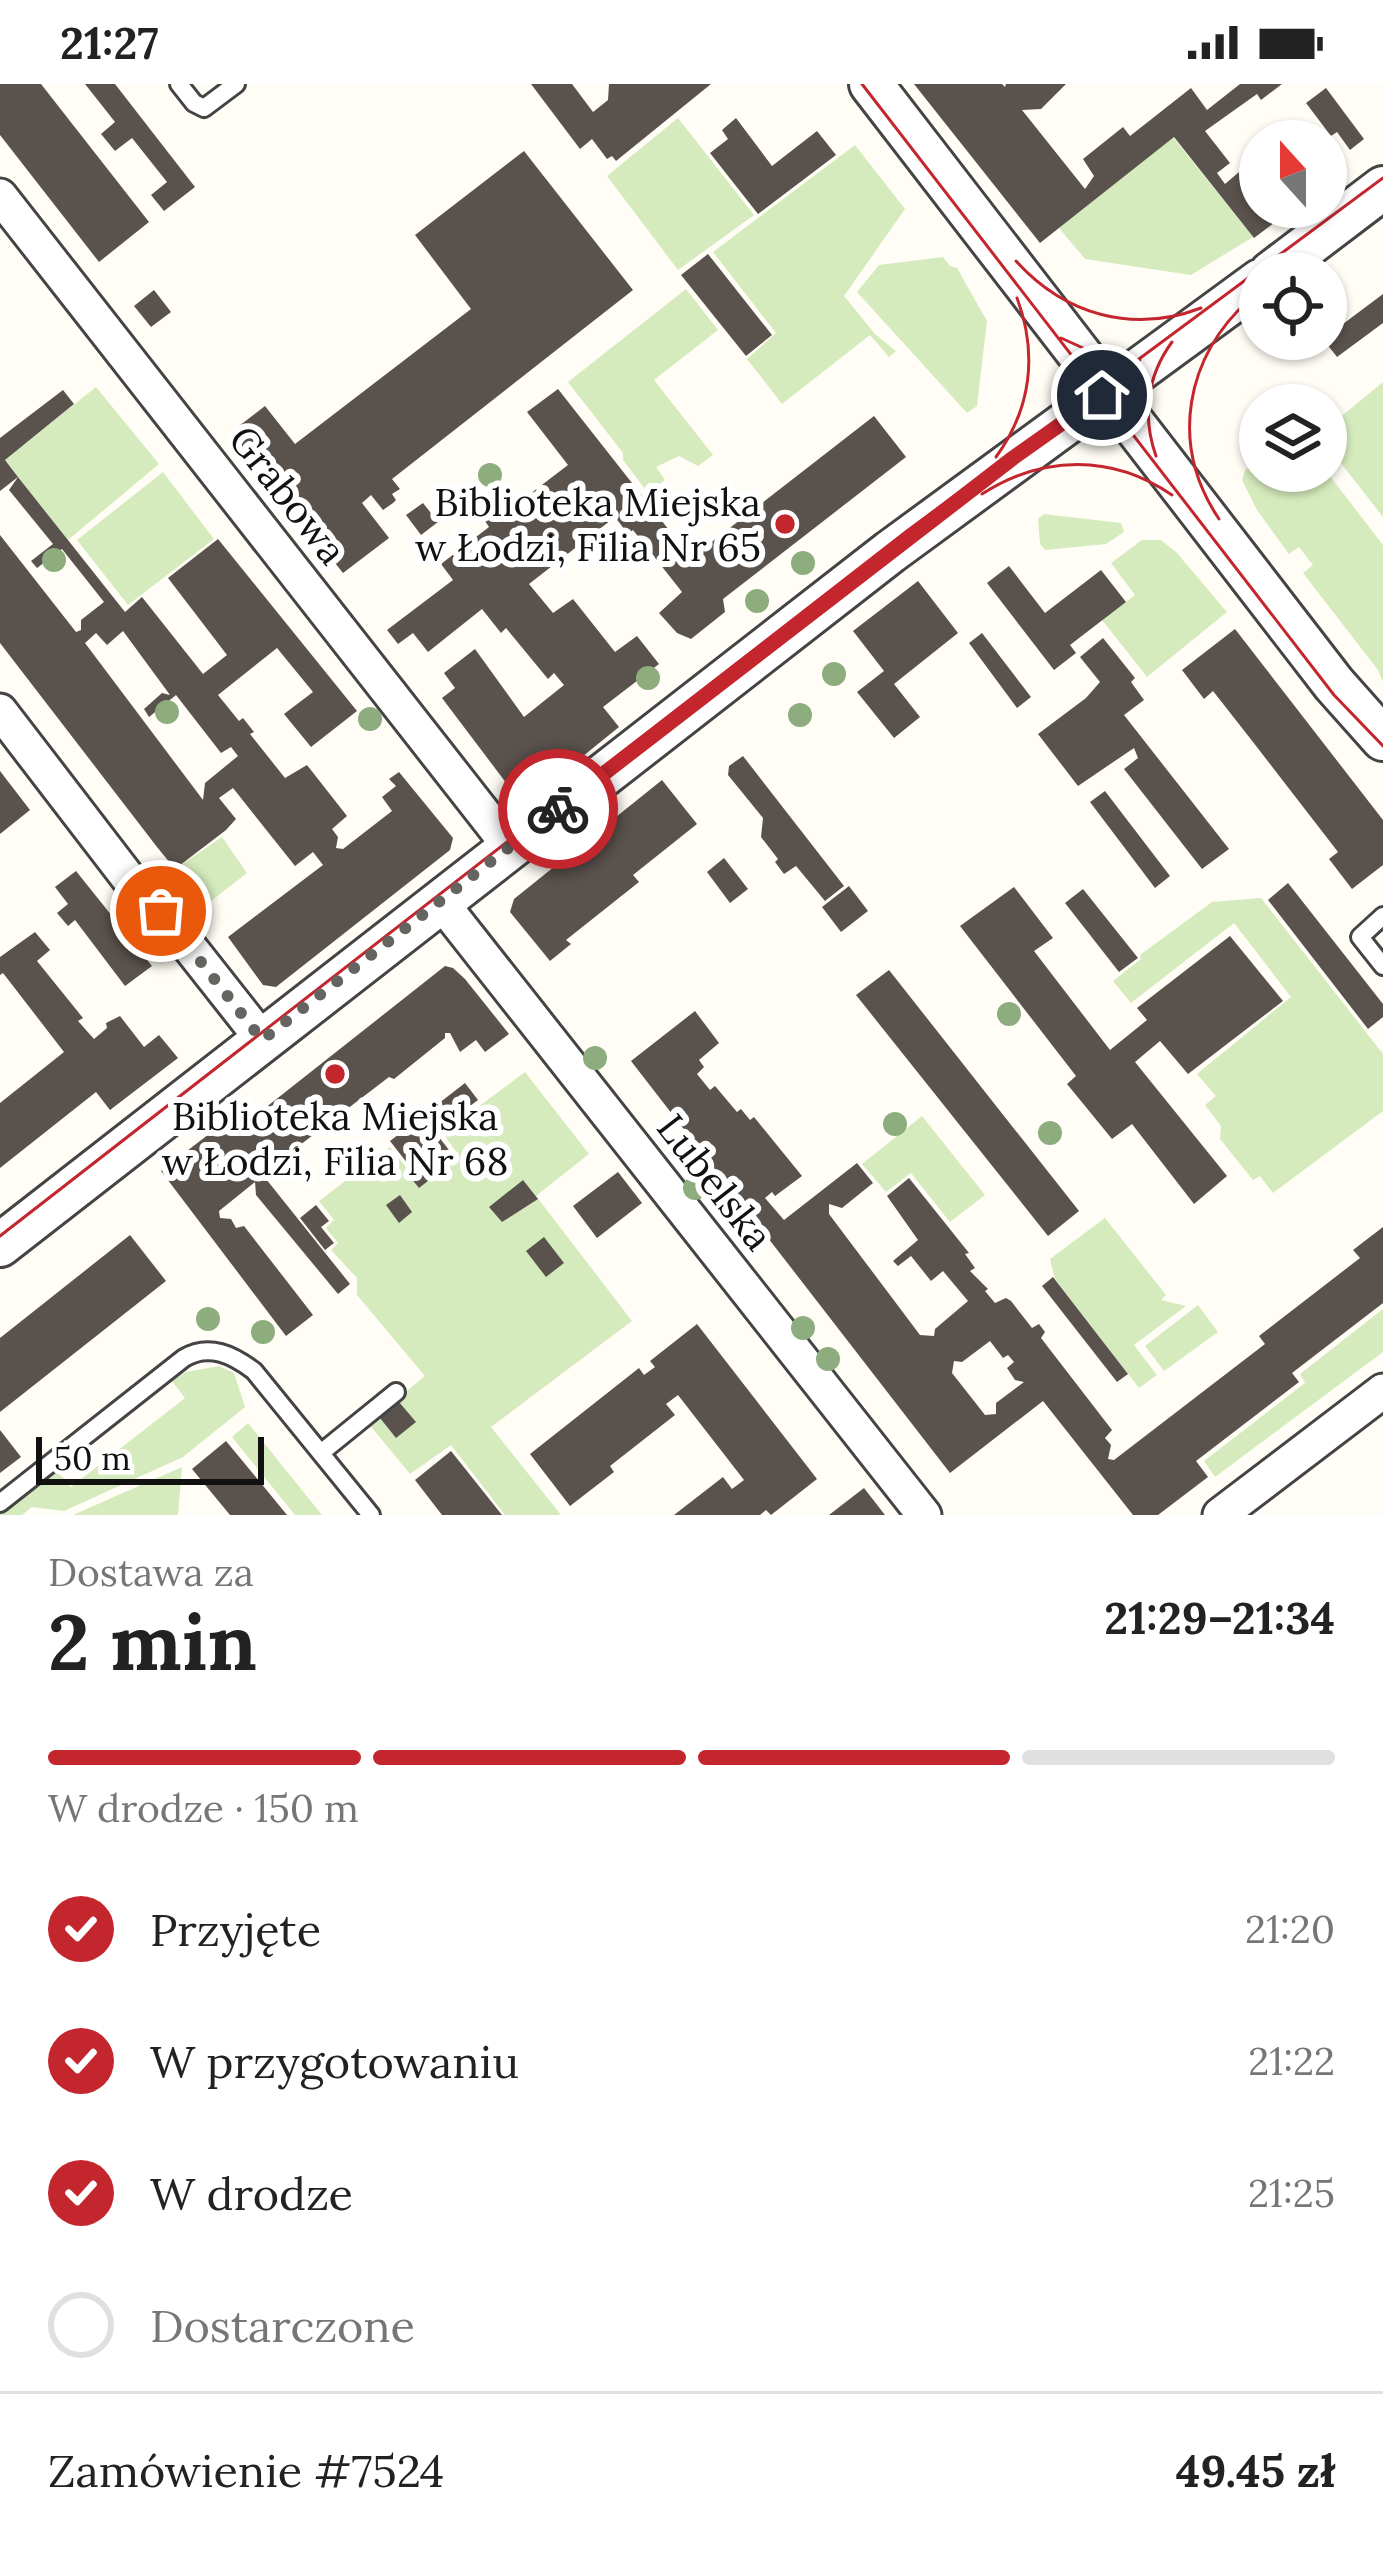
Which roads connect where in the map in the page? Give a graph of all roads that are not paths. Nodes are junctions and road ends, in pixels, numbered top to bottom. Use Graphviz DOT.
graph roads {
  1 [pos="178,84"];
  2 [pos="236,84"];
  3 [pos="871,84"];
  4 [pos="1383,188"];
  5 [pos="0,196"];
  6 [pos="1298,252"];
  7 [pos="1239,297"];
  8 [pos="1109,390"];
  9 [pos="0,711"];
  10 [pos="1383,739"];
  11 [pos="510,847"];
  12 [pos="440,901"];
  13 [pos="1383,916"];
  14 [pos="1383,966"];
  15 [pos="262,1040"];
  16 [pos="0,1245"];
  17 [pos="1383,1391"];
  18 [pos="396,1393"];
  19 [pos="322,1453"];
  20 [pos="0,1504"];
  21 [pos="371,1515"];
  22 [pos="924,1515"];
  23 [pos="1220,1515"];
  1 -- 2 [label="lane"];
  3 -- 8 [label="street"];
  4 -- 6 [label="street"];
  5 -- 11 [label="street, Grabowa"];
  7 -- 8 [label="street"];
  8 -- 10 [label="street"];
  8 -- 11 [label="street"];
  9 -- 15 [label="street"];
  11 -- 12 [label="street"];
  12 -- 15 [label="street"];
  12 -- 22 [label="street, Lubelska"];
  13 -- 14 [label="lane"];
  15 -- 16 [label="street"];
  17 -- 23 [label="street"];
  18 -- 19 [label="lane"];
  19 -- 20 [label="lane"];
  19 -- 21 [label="lane"];
}
